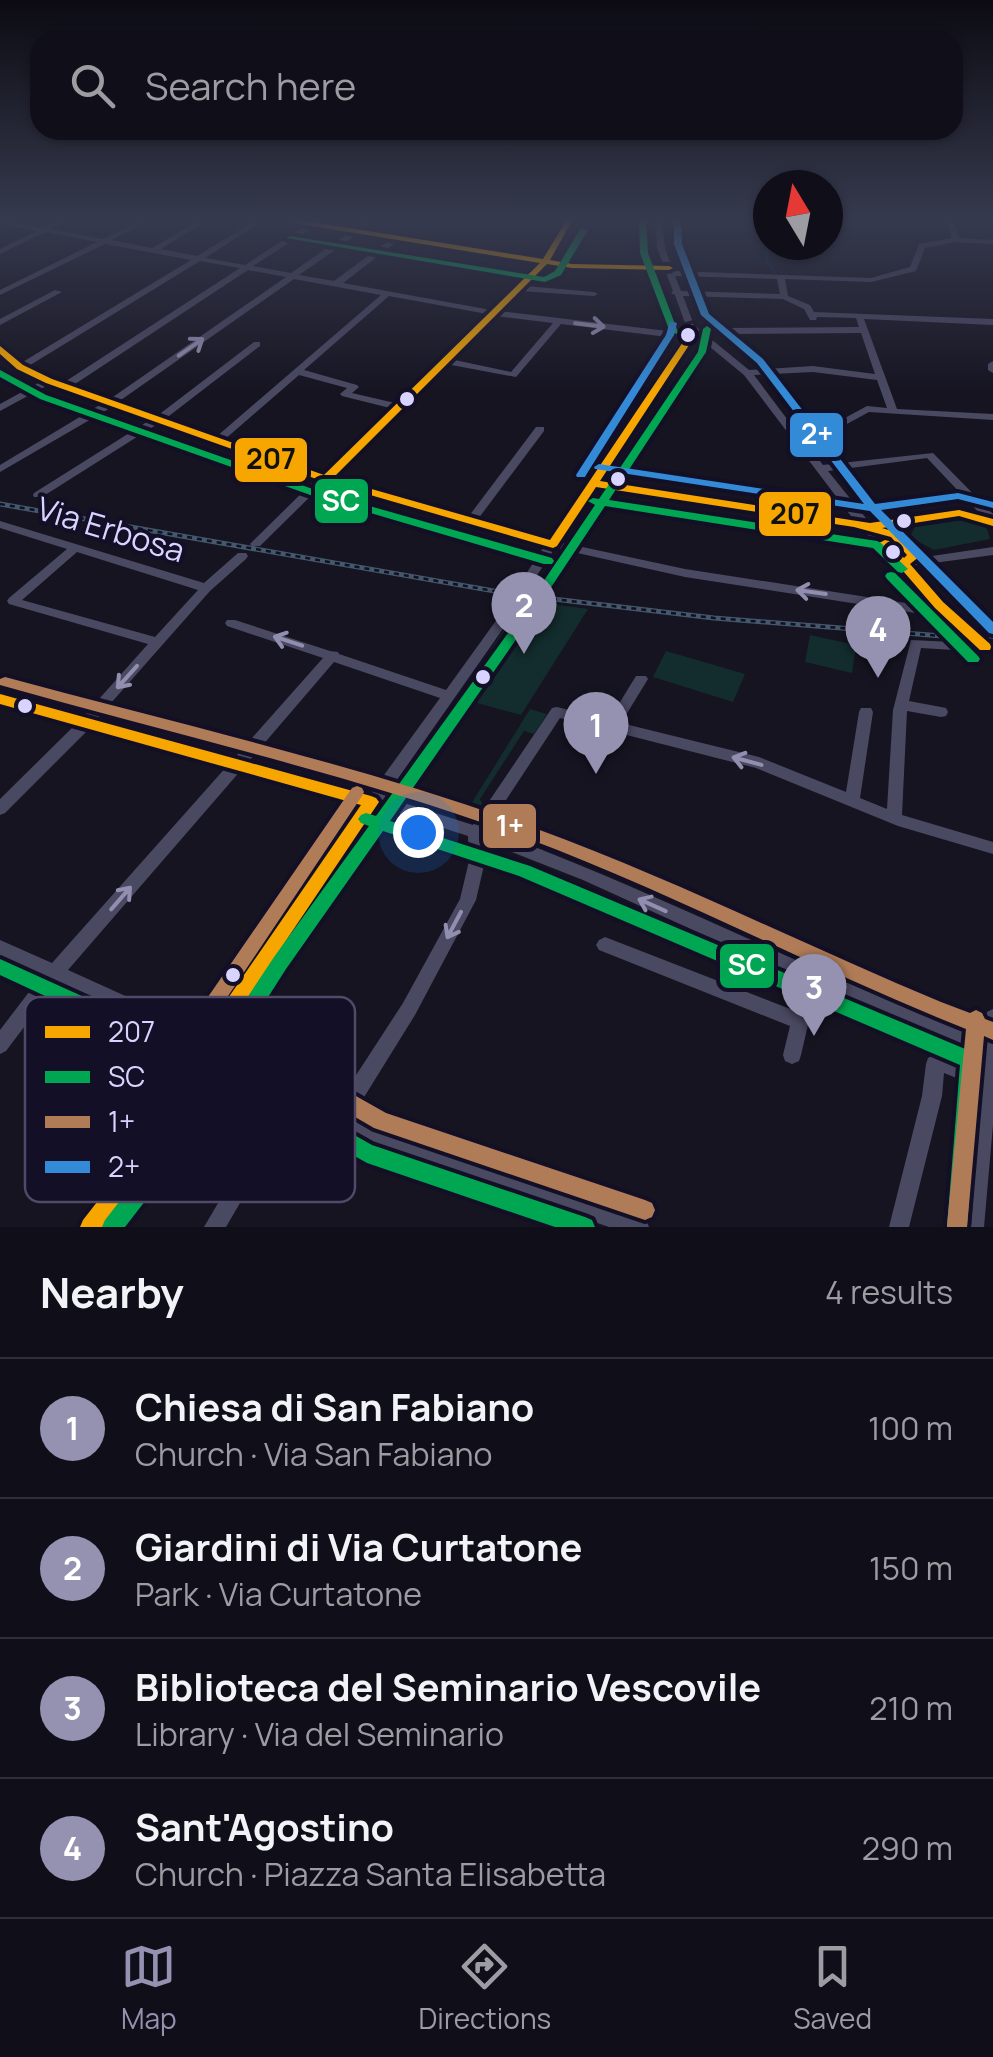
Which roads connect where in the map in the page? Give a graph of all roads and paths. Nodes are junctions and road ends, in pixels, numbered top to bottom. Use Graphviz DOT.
graph roads {
  1 [pos="31,278"];
  2 [pos="165,278"];
  3 [pos="234,278"];
  4 [pos="291,278"];
  5 [pos="306,278"];
  6 [pos="344,278"];
  7 [pos="528,278"];
  8 [pos="671,278"];
  9 [pos="781,278"];
  10 [pos="337,284"];
  11 [pos="518,288"];
  12 [pos="58,292"];
  13 [pos="674,292"];
  14 [pos="0,293"];
  15 [pos="388,293"];
  16 [pos="594,294"];
  17 [pos="784,297"];
  18 [pos="494,313"];
  19 [pos="812,314"];
  20 [pos="559,321"];
  21 [pos="0,322"];
  22 [pos="993,322"];
  23 [pos="860,323"];
  24 [pos="690,326"];
  25 [pos="818,330"];
  26 [pos="718,331"];
  27 [pos="706,340"];
  28 [pos="688,341"];
  29 [pos="257,344"];
  30 [pos="2,354"];
  31 [pos="445,361"];
  32 [pos="20,366"];
  33 [pos="298,372"];
  34 [pos="747,373"];
  35 [pos="878,377"];
  36 [pos="49,381"];
  37 [pos="65,386"];
  38 [pos="111,403"];
  39 [pos="399,407"];
  40 [pos="0,408"];
  41 [pos="892,412"];
  42 [pos="993,417"];
  43 [pos="160,420"];
  44 [pos="786,426"];
  45 [pos="540,429"];
  46 [pos="218,439"];
  47 [pos="0,469"];
  48 [pos="819,469"];
  49 [pos="313,474"];
  50 [pos="326,479"];
  51 [pos="596,484"];
  52 [pos="38,495"];
  53 [pos="301,499"];
  54 [pos="993,521"];
  55 [pos="470,522"];
  56 [pos="0,524"];
  57 [pos="870,526"];
  58 [pos="256,544"];
  59 [pos="552,544"];
  60 [pos="76,547"];
  61 [pos="993,551"];
  62 [pos="242,556"];
  63 [pos="903,564"];
  64 [pos="206,588"];
  65 [pos="231,622"];
  66 [pos="158,643"];
  67 [pos="980,646"];
  68 [pos="333,655"];
  69 [pos="642,679"];
  70 [pos="446,694"];
  71 [pos="0,699"];
  72 [pos="902,707"];
  73 [pos="866,712"];
  74 [pos="942,712"];
  75 [pos="85,724"];
  76 [pos="612,726"];
  77 [pos="238,764"];
  78 [pos="845,798"];
  79 [pos="371,802"];
  80 [pos="0,809"];
  81 [pos="898,820"];
  82 [pos="476,833"];
  83 [pos="993,848"];
  84 [pos="605,945"];
  85 [pos="0,948"];
  86 [pos="56,971"];
  87 [pos="810,976"];
  88 [pos="37,997"];
  89 [pos="112,997"];
  90 [pos="239,997"];
  91 [pos="25,1013"];
  92 [pos="993,1018"];
  93 [pos="799,1021"];
  94 [pos="990,1043"];
  95 [pos="0,1046"];
  96 [pos="792,1055"];
  97 [pos="987,1086"];
  98 [pos="355,1094"];
  99 [pos="355,1127"];
  100 [pos="110,1202"];
  101 [pos="229,1202"];
  102 [pos="90,1227"];
  103 [pos="214,1227"];
  104 [pos="638,1227"];
  105 [pos="899,1227"];
  106 [pos="974,1227"];
  1 -- 14 [label="street"];
  2 -- 32 [label="street"];
  3 -- 37 [label="street"];
  38 -- 4 [label="street, one-way"];
  5 -- 10 [label="street"];
  6 -- 10 [label="street"];
  7 -- 11 [label="street"];
  8 -- 13 [label="street"];
  9 -- 17 [label="street"];
  10 -- 15 [label="street"];
  11 -- 16 [label="street"];
  11 -- 18 [label="street"];
  12 -- 21 [label="street"];
  13 -- 17 [label="street"];
  13 -- 24 [label="street"];
  15 -- 18 [label="street"];
  15 -- 33 [label="street"];
  17 -- 19 [label="street"];
  18 -- 20 [label="street"];
  18 -- 31 [label="street"];
  19 -- 23 [label="street"];
  19 -- 25 [label="street"];
  20 -- 24 [label="street, one-way"];
  20 -- 31 [label="street"];
  22 -- 23 [label="street"];
  23 -- 25 [label="street"];
  23 -- 35 [label="street"];
  24 -- 27 [label="street"];
  24 -- 28 [label="street"];
  25 -- 26 [label="street"];
  27 -- 28 [label="street"];
  27 -- 34 [label="street"];
  28 -- 51 [label="street"];
  29 -- 43 [label="street"];
  30 -- 32 [label="street"];
  31 -- 39 [label="street"];
  32 -- 36 [label="street"];
  33 -- 39 [label="street"];
  33 -- 46 [label="street"];
  34 -- 35 [label="street"];
  34 -- 44 [label="street"];
  35 -- 41 [label="street"];
  36 -- 37 [label="street"];
  36 -- 40 [label="street"];
  37 -- 38 [label="street"];
  38 -- 43 [label="street"];
  38 -- 47 [label="street"];
  39 -- 50 [label="street"];
  41 -- 42 [label="street"];
  41 -- 44 [label="street"];
  43 -- 46 [label="street"];
  43 -- 52 [label="street"];
  44 -- 48 [label="street"];
  45 -- 55 [label="street"];
  46 -- 49 [label="street"];
  48 -- 54 [label="street"];
  48 -- 57 [label="street"];
  49 -- 50 [label="street"];
  49 -- 53 [label="street"];
  50 -- 53 [label="street"];
  50 -- 55 [label="street"];
  51 -- 57 [label="street"];
  51 -- 59 [label="street"];
  53 -- 58 [label="street"];
  54 -- 57 [label="street"];
  55 -- 59 [label="street"];
  56 -- 60 [label="street, Via Erbosa"];
  57 -- 63 [label="street"];
  63 -- 59 [label="street, one-way"];
  59 -- 70 [label="street"];
  60 -- 64 [label="street, Via Erbosa"];
  60 -- 66 [label="street"];
  61 -- 63 [label="street"];
  62 -- 64 [label="street"];
  64 -- 66 [label="street"];
  68 -- 65 [label="street, one-way"];
  66 -- 75 [label="street, one-way"];
  67 -- 72 [label="street"];
  68 -- 70 [label="street"];
  68 -- 77 [label="street"];
  69 -- 76 [label="street"];
  70 -- 79 [label="street"];
  71 -- 75 [label="street"];
  72 -- 74 [label="street"];
  72 -- 81 [label="street"];
  73 -- 78 [label="street"];
  75 -- 77 [label="street"];
  75 -- 80 [label="street"];
  78 -- 76 [label="street, one-way"];
  76 -- 82 [label="street"];
  77 -- 79 [label="street"];
  86 -- 77 [label="street, one-way"];
  78 -- 81 [label="street"];
  79 -- 82 [label="street"];
  79 -- 90 [label="street"];
  81 -- 83 [label="street"];
  87 -- 82 [label="street, one-way"];
  82 -- 98 [label="street, one-way"];
  84 -- 93 [label="street"];
  85 -- 86 [label="street"];
  86 -- 88 [label="street"];
  86 -- 89 [label="street"];
  87 -- 93 [label="street"];
  87 -- 94 [label="street"];
  91 -- 95 [label="street"];
  92 -- 94 [label="street"];
  93 -- 96 [label="street"];
  94 -- 97 [label="street"];
  97 -- 105 [label="street"];
  97 -- 106 [label="street"];
  99 -- 104 [label="street"];
  100 -- 102 [label="street"];
  101 -- 103 [label="street"];
}
